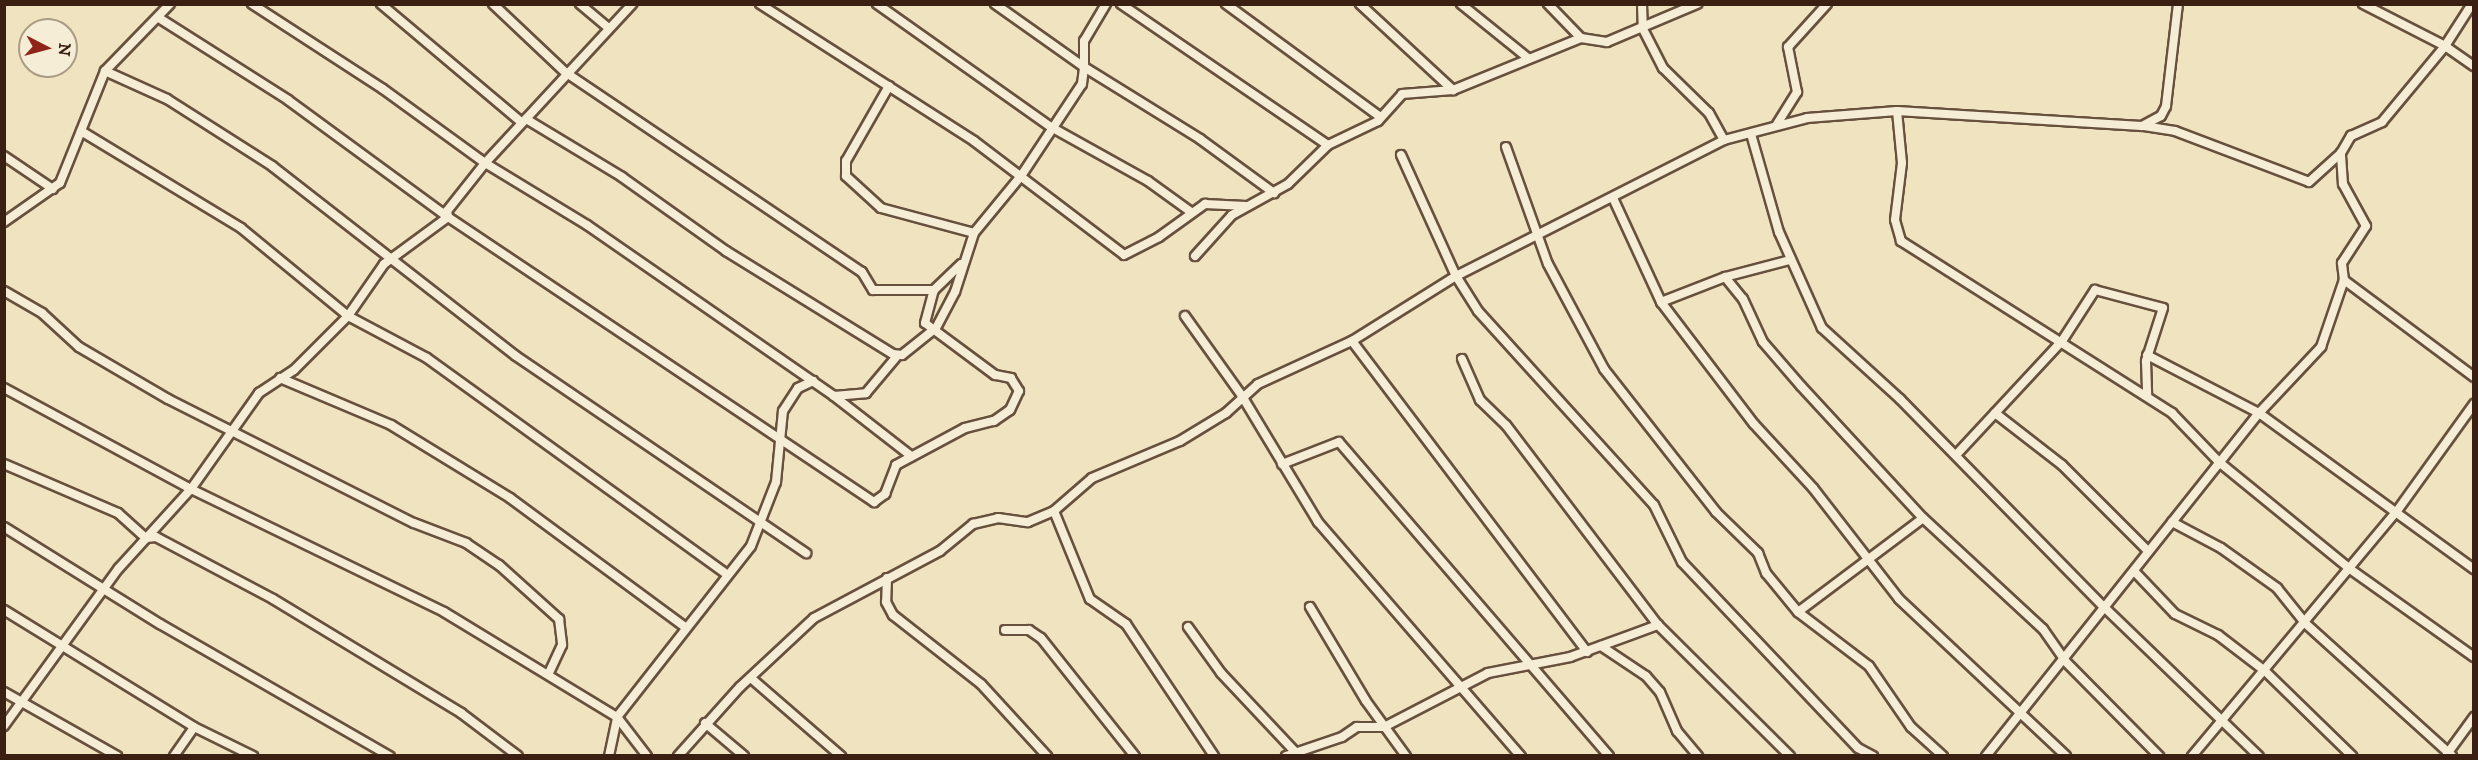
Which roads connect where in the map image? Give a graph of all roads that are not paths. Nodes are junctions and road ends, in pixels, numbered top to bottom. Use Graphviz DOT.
graph roads {
  1 [pos="170,4"];
  2 [pos="252,4"];
  3 [pos="381,4"];
  4 [pos="493,4"];
  5 [pos="580,4"];
  6 [pos="632,4"];
  7 [pos="760,4"];
  8 [pos="877,4"];
  9 [pos="995,4"];
  10 [pos="1106,4"];
  11 [pos="1121,4"];
  12 [pos="1226,4"];
  13 [pos="1360,4"];
  14 [pos="1461,4"];
  15 [pos="1548,4"];
  16 [pos="1642,4"];
  17 [pos="1697,4"];
  18 [pos="1827,4"];
  19 [pos="2178,4"];
  20 [pos="2363,4"];
  21 [pos="2472,4"];
  22 [pos="159,18"];
  23 [pos="607,27"];
  24 [pos="1643,28"];
  25 [pos="1581,38"];
  26 [pos="2445,46"];
  27 [pos="1528,58"];
  28 [pos="2474,66"];
  29 [pos="1084,67"];
  30 [pos="105,72"];
  31 [pos="565,72"];
  32 [pos="889,86"];
  33 [pos="1453,90"];
  34 [pos="1897,111"];
  35 [pos="1379,116"];
  36 [pos="523,121"];
  37 [pos="1777,124"];
  38 [pos="2142,126"];
  39 [pos="1051,127"];
  40 [pos="81,131"];
  41 [pos="1751,134"];
  42 [pos="1724,140"];
  43 [pos="1328,145"];
  44 [pos="1506,147"];
  45 [pos="2341,153"];
  46 [pos="1401,154"];
  47 [pos="4,156"];
  48 [pos="485,163"];
  49 [pos="1021,176"];
  50 [pos="53,189"];
  51 [pos="1274,193"];
  52 [pos="1613,198"];
  53 [pos="1246,206"];
  54 [pos="1191,212"];
  55 [pos="448,217"];
  56 [pos="4,222"];
  57 [pos="974,233"];
  58 [pos="1540,234"];
  59 [pos="1195,256"];
  60 [pos="392,259"];
  61 [pos="1790,260"];
  62 [pos="961,264"];
  63 [pos="1456,276"];
  64 [pos="1725,277"];
  65 [pos="2344,279"];
  66 [pos="934,290"];
  67 [pos="4,291"];
  68 [pos="1661,302"];
  69 [pos="348,315"];
  70 [pos="1185,316"];
  71 [pos="936,328"];
  72 [pos="1352,340"];
  73 [pos="2062,341"];
  74 [pos="2147,355"];
  75 [pos="897,356"];
  76 [pos="1462,359"];
  77 [pos="2474,377"];
  78 [pos="280,378"];
  79 [pos="813,381"];
  80 [pos="4,388"];
  81 [pos="2147,395"];
  82 [pos="834,396"];
  83 [pos="1242,396"];
  84 [pos="2474,404"];
  85 [pos="1995,413"];
  86 [pos="2259,413"];
  87 [pos="235,432"];
  88 [pos="783,444"];
  89 [pos="1956,455"];
  90 [pos="911,456"];
  91 [pos="2220,463"];
  92 [pos="4,464"];
  93 [pos="1282,464"];
  94 [pos="191,489"];
  95 [pos="1054,511"];
  96 [pos="2397,511"];
  97 [pos="1923,518"];
  98 [pos="2172,522"];
  99 [pos="761,525"];
  100 [pos="4,527"];
  101 [pos="146,538"];
  102 [pos="2148,551"];
  103 [pos="806,553"];
  104 [pos="1868,558"];
  105 [pos="2350,569"];
  106 [pos="2474,569"];
  107 [pos="2134,571"];
  108 [pos="726,574"];
  109 [pos="887,578"];
  110 [pos="107,588"];
  111 [pos="1310,607"];
  112 [pos="2106,609"];
  113 [pos="4,610"];
  114 [pos="1798,612"];
  115 [pos="2305,623"];
  116 [pos="1658,625"];
  117 [pos="685,627"];
  118 [pos="1188,627"];
  119 [pos="1005,630"];
  120 [pos="1601,646"];
  121 [pos="64,649"];
  122 [pos="1587,652"];
  123 [pos="2474,657"];
  124 [pos="2065,661"];
  125 [pos="1530,666"];
  126 [pos="2265,671"];
  127 [pos="549,673"];
  128 [pos="752,679"];
  129 [pos="1456,686"];
  130 [pos="4,692"];
  131 [pos="23,701"];
  132 [pos="2020,712"];
  133 [pos="617,717"];
  134 [pos="2474,717"];
  135 [pos="2224,720"];
  136 [pos="705,723"];
  137 [pos="4,726"];
  138 [pos="194,727"];
  139 [pos="1384,727"];
  140 [pos="1293,754"];
  141 [pos="2449,754"];
  142 [pos="117,756"];
  143 [pos="174,756"];
  144 [pos="253,756"];
  145 [pos="390,756"];
  146 [pos="518,756"];
  147 [pos="609,756"];
  148 [pos="647,756"];
  149 [pos="678,756"];
  150 [pos="744,756"];
  151 [pos="842,756"];
  152 [pos="1047,756"];
  153 [pos="1135,756"];
  154 [pos="1214,756"];
  155 [pos="1406,756"];
  156 [pos="1521,756"];
  157 [pos="1609,756"];
  158 [pos="1698,756"];
  159 [pos="1790,756"];
  160 [pos="1873,756"];
  161 [pos="1943,756"];
  162 [pos="1986,756"];
  163 [pos="2066,756"];
  164 [pos="2159,756"];
  165 [pos="2192,756"];
  166 [pos="2259,756"];
  167 [pos="2352,756"];
  1 -- 22 [label="street"];
  2 -- 48 [label="street"];
  3 -- 36 [label="street"];
  4 -- 31 [label="street"];
  5 -- 23 [label="street"];
  6 -- 23 [label="street"];
  7 -- 32 [label="street"];
  8 -- 39 [label="street"];
  9 -- 29 [label="street"];
  10 -- 29 [label="street"];
  11 -- 43 [label="street"];
  12 -- 35 [label="street"];
  13 -- 33 [label="street"];
  14 -- 27 [label="street"];
  15 -- 25 [label="street"];
  16 -- 24 [label="street"];
  17 -- 24 [label="street"];
  18 -- 37 [label="street"];
  19 -- 38 [label="street"];
  20 -- 26 [label="street"];
  21 -- 26 [label="street"];
  22 -- 30 [label="street"];
  22 -- 55 [label="street"];
  23 -- 31 [label="street"];
  24 -- 25 [label="street"];
  24 -- 42 [label="street"];
  25 -- 27 [label="street"];
  26 -- 28 [label="street"];
  26 -- 45 [label="street"];
  27 -- 33 [label="street"];
  29 -- 39 [label="street"];
  29 -- 51 [label="street"];
  30 -- 40 [label="street"];
  30 -- 60 [label="street"];
  31 -- 36 [label="street"];
  31 -- 66 [label="street"];
  32 -- 49 [label="street"];
  32 -- 57 [label="street"];
  33 -- 35 [label="street"];
  34 -- 37 [label="street"];
  34 -- 38 [label="street"];
  34 -- 73 [label="street"];
  35 -- 43 [label="street"];
  36 -- 48 [label="street"];
  36 -- 75 [label="street"];
  37 -- 41 [label="street"];
  38 -- 45 [label="street"];
  39 -- 49 [label="street"];
  39 -- 54 [label="street"];
  40 -- 50 [label="street"];
  40 -- 69 [label="street"];
  41 -- 42 [label="street"];
  41 -- 61 [label="street"];
  42 -- 52 [label="street"];
  43 -- 51 [label="street"];
  44 -- 58 [label="street"];
  45 -- 65 [label="street"];
  46 -- 63 [label="street"];
  47 -- 50 [label="street"];
  48 -- 55 [label="street"];
  48 -- 79 [label="street"];
  49 -- 54 [label="street"];
  49 -- 57 [label="street"];
  50 -- 56 [label="street"];
  51 -- 53 [label="street"];
  52 -- 58 [label="street"];
  52 -- 68 [label="street"];
  53 -- 54 [label="street"];
  53 -- 59 [label="street"];
  55 -- 60 [label="street"];
  55 -- 88 [label="street"];
  57 -- 62 [label="street"];
  58 -- 63 [label="street"];
  58 -- 114 [label="street"];
  60 -- 69 [label="street"];
  60 -- 99 [label="street"];
  61 -- 64 [label="street"];
  61 -- 89 [label="street"];
  62 -- 66 [label="street"];
  62 -- 71 [label="street"];
  63 -- 72 [label="street"];
  63 -- 160 [label="street"];
  64 -- 68 [label="street"];
  64 -- 97 [label="street"];
  65 -- 77 [label="street"];
  65 -- 86 [label="street"];
  66 -- 71 [label="street"];
  67 -- 87 [label="street"];
  68 -- 104 [label="street"];
  69 -- 78 [label="street"];
  69 -- 108 [label="street"];
  70 -- 83 [label="street"];
  71 -- 75 [label="street"];
  71 -- 90 [label="street"];
  72 -- 83 [label="street"];
  72 -- 122 [label="street"];
  73 -- 74 [label="street"];
  73 -- 81 [label="street"];
  73 -- 85 [label="street"];
  74 -- 81 [label="street"];
  74 -- 86 [label="street"];
  75 -- 82 [label="street"];
  76 -- 116 [label="street"];
  78 -- 87 [label="street"];
  78 -- 117 [label="street"];
  79 -- 82 [label="street"];
  79 -- 88 [label="street"];
  80 -- 94 [label="street"];
  81 -- 91 [label="street"];
  82 -- 90 [label="street"];
  83 -- 93 [label="street"];
  83 -- 95 [label="street"];
  84 -- 96 [label="street"];
  85 -- 89 [label="street"];
  85 -- 102 [label="street"];
  86 -- 91 [label="street"];
  86 -- 96 [label="street"];
  87 -- 94 [label="street"];
  87 -- 127 [label="street"];
  88 -- 90 [label="street"];
  88 -- 99 [label="street"];
  89 -- 112 [label="street"];
  91 -- 98 [label="street"];
  91 -- 105 [label="street"];
  92 -- 101 [label="street"];
  93 -- 125 [label="street"];
  93 -- 129 [label="street"];
  94 -- 101 [label="street"];
  94 -- 127 [label="street"];
  95 -- 109 [label="street"];
  95 -- 154 [label="street"];
  96 -- 105 [label="street"];
  96 -- 106 [label="street"];
  97 -- 104 [label="street"];
  97 -- 124 [label="street"];
  98 -- 102 [label="street"];
  98 -- 115 [label="street"];
  99 -- 103 [label="street"];
  99 -- 108 [label="street"];
  100 -- 110 [label="street"];
  101 -- 110 [label="street"];
  101 -- 146 [label="street"];
  102 -- 107 [label="street"];
  104 -- 114 [label="street"];
  104 -- 132 [label="street"];
  105 -- 115 [label="street"];
  105 -- 123 [label="street"];
  107 -- 112 [label="street"];
  107 -- 126 [label="street"];
  108 -- 117 [label="street"];
  109 -- 128 [label="street"];
  109 -- 152 [label="street"];
  110 -- 121 [label="street"];
  110 -- 145 [label="street"];
  111 -- 139 [label="street"];
  112 -- 124 [label="street"];
  112 -- 135 [label="street"];
  113 -- 121 [label="street"];
  114 -- 161 [label="street"];
  115 -- 126 [label="street"];
  115 -- 141 [label="street"];
  116 -- 120 [label="street"];
  116 -- 159 [label="street"];
  117 -- 133 [label="street"];
  118 -- 140 [label="street"];
  119 -- 153 [label="street"];
  120 -- 122 [label="street"];
  120 -- 158 [label="street"];
  121 -- 131 [label="street"];
  121 -- 138 [label="street"];
  122 -- 125 [label="street"];
  124 -- 132 [label="street"];
  124 -- 164 [label="street"];
  125 -- 129 [label="street"];
  125 -- 157 [label="street"];
  126 -- 135 [label="street"];
  126 -- 167 [label="street"];
  127 -- 133 [label="street"];
  128 -- 136 [label="street"];
  128 -- 151 [label="street"];
  129 -- 139 [label="street"];
  129 -- 156 [label="street"];
  130 -- 131 [label="street"];
  131 -- 137 [label="street"];
  131 -- 142 [label="street"];
  132 -- 162 [label="street"];
  132 -- 163 [label="street"];
  133 -- 147 [label="street"];
  133 -- 148 [label="street"];
  134 -- 141 [label="street"];
  135 -- 165 [label="street"];
  135 -- 166 [label="street"];
  136 -- 149 [label="street"];
  136 -- 150 [label="street"];
  138 -- 143 [label="street"];
  138 -- 144 [label="street"];
  139 -- 140 [label="street"];
  139 -- 155 [label="street"];
}
